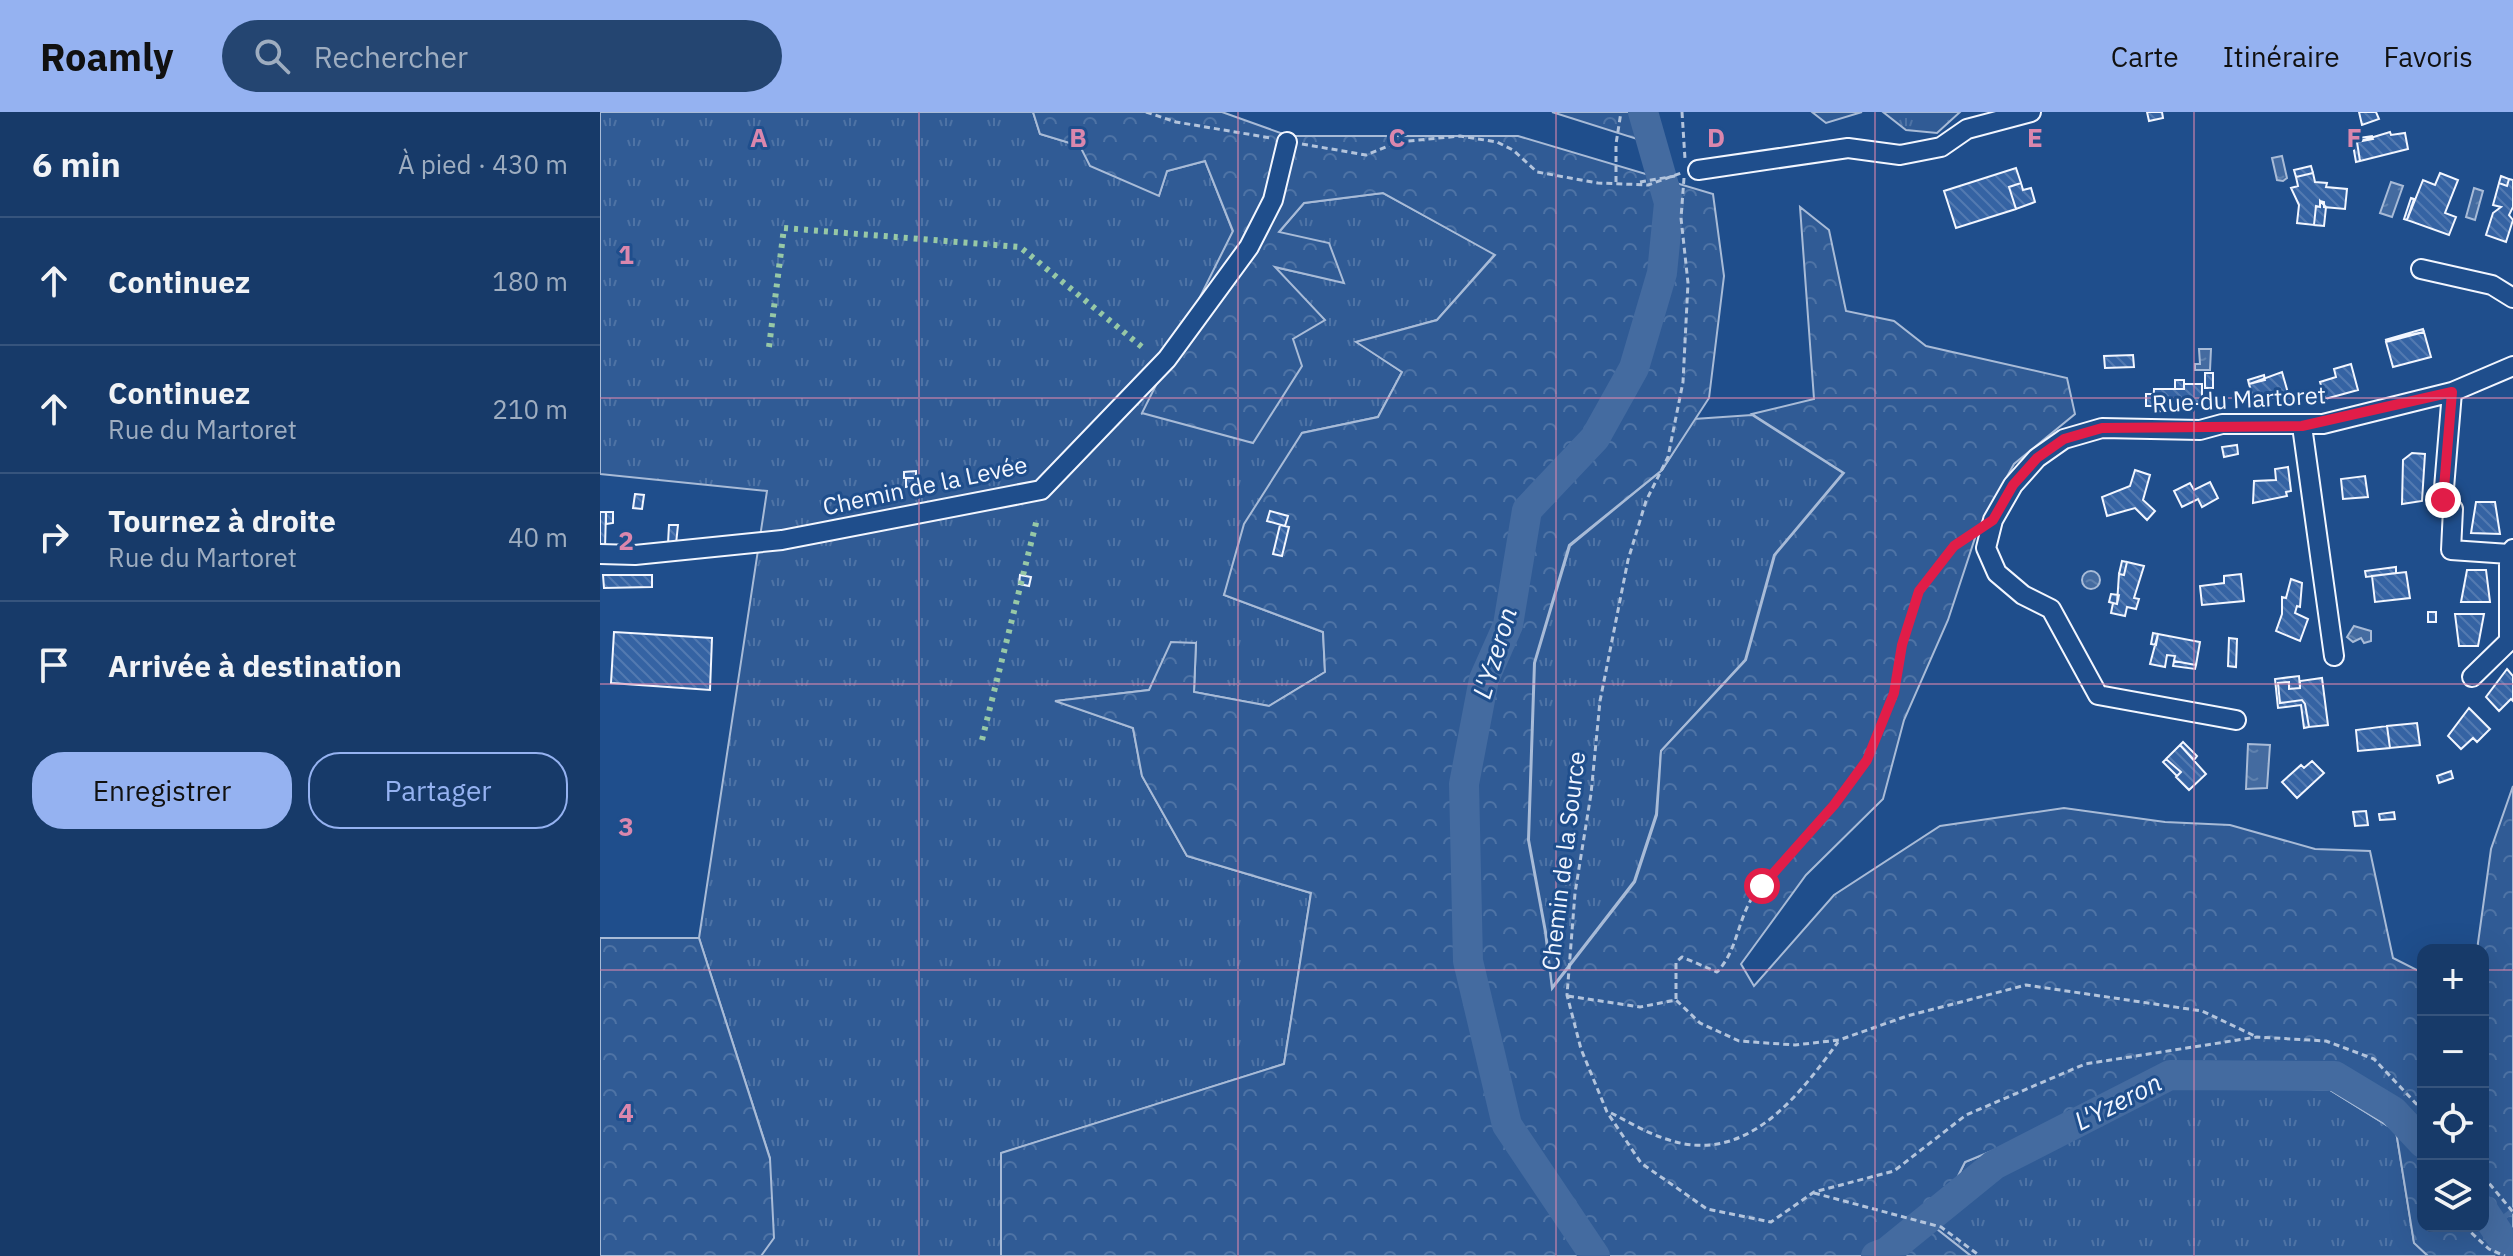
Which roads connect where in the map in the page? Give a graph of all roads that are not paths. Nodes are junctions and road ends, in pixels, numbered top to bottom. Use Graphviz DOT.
graph roads {
  1 [pos="2031,112"];
  2 [pos="1287,142"];
  3 [pos="1691,171"];
  4 [pos="2421,269"];
  5 [pos="2513,298"];
  6 [pos="2513,366"];
  7 [pos="2452,392"];
  8 [pos="2302,426"];
  9 [pos="2511,551"];
  10 [pos="600,554"];
  11 [pos="2334,656"];
  12 [pos="2472,677"];
  13 [pos="2236,720"];
  1 -- 3 [label="street"];
  2 -- 10 [label="street, Chemin de la Levée"];
  4 -- 5 [label="street"];
  6 -- 7 [label="street, Rue du Martoret"];
  7 -- 8 [label="street, Rue du Martoret"];
  7 -- 9 [label="street"];
  8 -- 11 [label="street"];
  8 -- 13 [label="street, Rue du Martoret"];
  9 -- 12 [label="street"];
}
